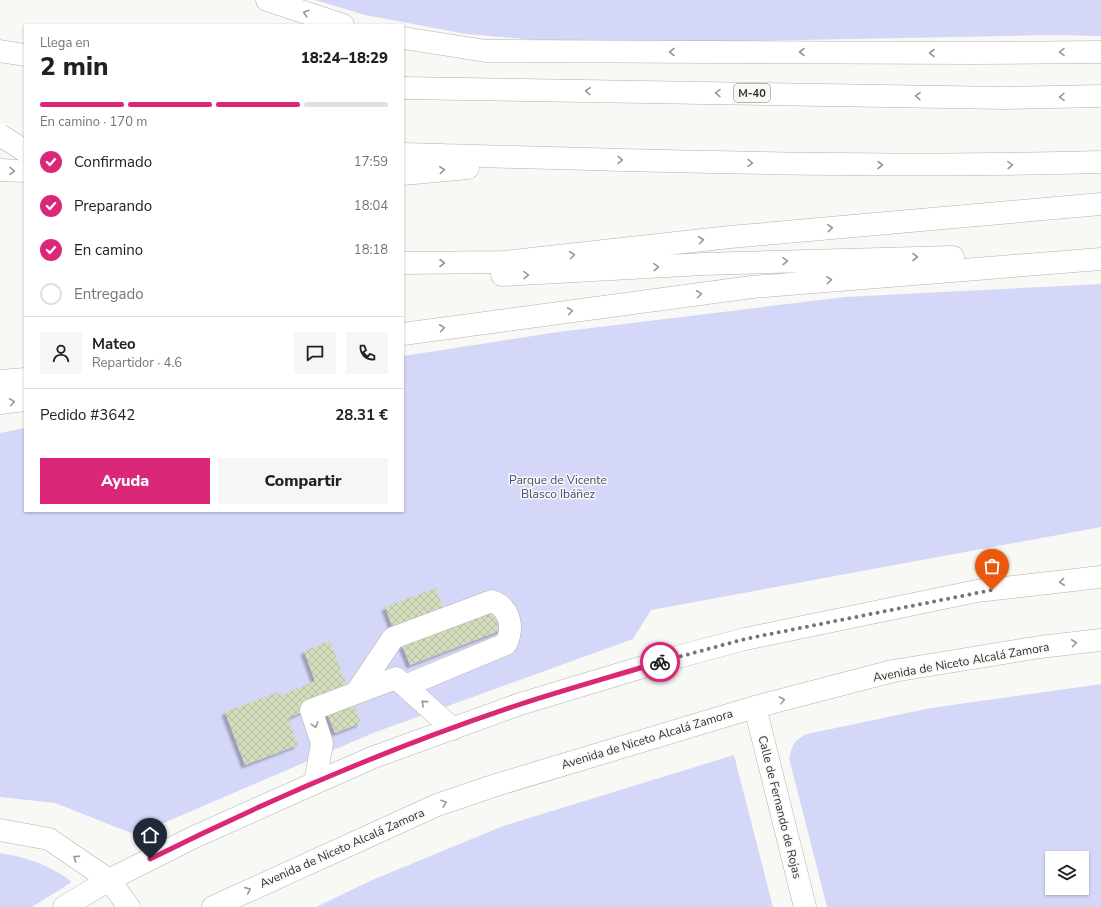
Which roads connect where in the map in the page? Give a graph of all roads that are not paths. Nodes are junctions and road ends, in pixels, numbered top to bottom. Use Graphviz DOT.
graph roads {
  1 [pos="267,0"];
  2 [pos="340,24"];
  3 [pos="404,38"];
  4 [pos="0,51"];
  5 [pos="1101,52"];
  6 [pos="24,55"];
  7 [pos="0,66"];
  8 [pos="24,67"];
  9 [pos="404,88"];
  10 [pos="1101,96"];
  11 [pos="0,135"];
  12 [pos="0,140"];
  13 [pos="24,142"];
  14 [pos="24,150"];
  15 [pos="404,154"];
  16 [pos="581,159"];
  17 [pos="1101,162"];
  18 [pos="0,170"];
  19 [pos="24,171"];
  20 [pos="404,174"];
  21 [pos="1101,204"];
  22 [pos="1101,258"];
  23 [pos="404,263"];
  24 [pos="404,275"];
  25 [pos="404,334"];
  26 [pos="24,379"];
  27 [pos="0,381"];
  28 [pos="24,400"];
  29 [pos="0,403"];
  30 [pos="1101,577"];
  31 [pos="1101,640"];
  32 [pos="405,686"];
  33 [pos="356,693"];
  34 [pos="755,707"];
  35 [pos="453,729"];
  36 [pos="315,783"];
  37 [pos="0,830"];
  38 [pos="108,880"];
  39 [pos="64,907"];
  40 [pos="129,907"];
  41 [pos="213,907"];
  42 [pos="805,907"];
  2 -- 1 [label="main road, one-way"];
  5 -- 3 [label="main road, one-way"];
  4 -- 6 [label="main road"];
  7 -- 8 [label="main road"];
  10 -- 9 [label="main road, M-40, one-way"];
  11 -- 14 [label="main road, bridge"];
  12 -- 13 [label="main road"];
  15 -- 16 [label="main road"];
  16 -- 17 [label="main road, one-way"];
  20 -- 16 [label="main road, one-way"];
  18 -- 19 [label="main road, one-way"];
  23 -- 21 [label="main road, one-way"];
  24 -- 22 [label="main road, one-way"];
  25 -- 22 [label="main road, one-way"];
  26 -- 27 [label="main road"];
  29 -- 28 [label="main road, one-way"];
  30 -- 35 [label="main road, one-way"];
  34 -- 31 [label="main road, Avenida de Niceto Alcalá Zamora, one-way"];
  32 -- 33 [label="main road"];
  32 -- 33 [label="main road"];
  35 -- 32 [label="main road, one-way"];
  33 -- 36 [label="main road, one-way"];
  41 -- 34 [label="main road, Avenida de Niceto Alcalá Zamora, one-way"];
  34 -- 42 [label="main road, Calle de Fernando de Rojas"];
  35 -- 36 [label="main road"];
  36 -- 38 [label="main road"];
  38 -- 37 [label="main road, one-way"];
  38 -- 39 [label="main road"];
  38 -- 40 [label="main road"];
}
